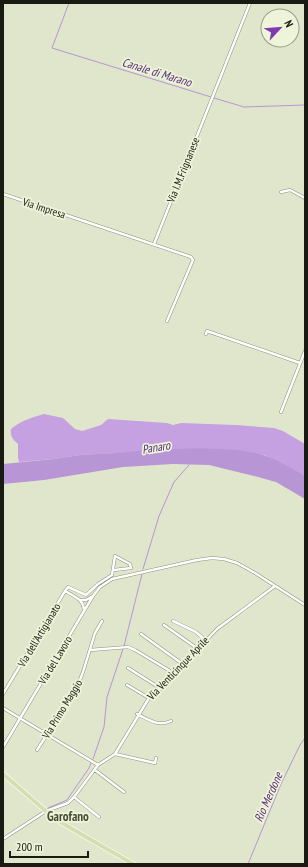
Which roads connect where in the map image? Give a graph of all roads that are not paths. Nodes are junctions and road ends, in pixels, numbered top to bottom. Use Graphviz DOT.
graph roads {
  1 [pos="250,3"];
  2 [pos="281,192"];
  3 [pos="3,194"];
  4 [pos="305,198"];
  5 [pos="154,244"];
  6 [pos="167,321"];
  7 [pos="206,334"];
  8 [pos="305,352"];
  9 [pos="300,363"];
  10 [pos="281,412"];
  11 [pos="114,570"];
  12 [pos="275,586"];
  13 [pos="66,591"];
  14 [pos="93,596"];
  15 [pos="81,600"];
  16 [pos="305,605"];
  17 [pos="84,611"];
  18 [pos="102,621"];
  19 [pos="173,621"];
  20 [pos="164,625"];
  21 [pos="141,634"];
  22 [pos="206,640"];
  23 [pos="198,648"];
  24 [pos="90,650"];
  25 [pos="184,665"];
  26 [pos="128,668"];
  27 [pos="175,674"];
  28 [pos="127,685"];
  29 [pos="160,688"];
  30 [pos="3,694"];
  31 [pos="149,698"];
  32 [pos="3,708"];
  33 [pos="138,714"];
  34 [pos="20,718"];
  35 [pos="172,721"];
  36 [pos="47,734"];
  37 [pos="3,746"];
  38 [pos="37,750"];
  39 [pos="115,754"];
  40 [pos="156,758"];
  41 [pos="98,765"];
  42 [pos="95,770"];
  43 [pos="3,774"];
  44 [pos="124,792"];
  45 [pos="74,797"];
  46 [pos="46,811"];
  47 [pos="99,817"];
  48 [pos="3,838"];
  49 [pos="133,864"];
  1 -- 5 [label="street, Via I.M.Frignanese"];
  2 -- 4 [label="street"];
  3 -- 5 [label="street, Via Impresa"];
  5 -- 6 [label="street"];
  7 -- 9 [label="street"];
  8 -- 9 [label="street"];
  9 -- 10 [label="street"];
  11 -- 11 [label="street"];
  11 -- 13 [label="street"];
  12 -- 14 [label="street, Via del Lavoro"];
  12 -- 16 [label="street"];
  12 -- 22 [label="street, Via Venticinque Aprile"];
  13 -- 15 [label="street, Via dell'Artigianato"];
  13 -- 30 [label="street, Via dell'Artigianato"];
  14 -- 15 [label="street"];
  14 -- 17 [label="street, Via del Lavoro"];
  15 -- 17 [label="street"];
  17 -- 34 [label="street, Via del Lavoro"];
  18 -- 24 [label="street, Via Primo Maggio"];
  19 -- 22 [label="street"];
  20 -- 23 [label="street"];
  21 -- 25 [label="street"];
  22 -- 23 [label="street, Via Venticinque Aprile"];
  23 -- 25 [label="street, Via Venticinque Aprile"];
  24 -- 27 [label="street"];
  24 -- 36 [label="street, Via Primo Maggio"];
  25 -- 27 [label="street, Via Venticinque Aprile"];
  26 -- 29 [label="street"];
  27 -- 29 [label="street, Via Venticinque Aprile"];
  28 -- 31 [label="street"];
  29 -- 31 [label="street, Via Venticinque Aprile"];
  31 -- 33 [label="street, Via Venticinque Aprile"];
  32 -- 34 [label="street"];
  33 -- 35 [label="street"];
  33 -- 39 [label="street, Via Venticinque Aprile"];
  34 -- 36 [label="street"];
  34 -- 37 [label="street, Via del Lavoro"];
  36 -- 38 [label="street, Via Primo Maggio"];
  36 -- 41 [label="street"];
  39 -- 40 [label="street"];
  39 -- 41 [label="street, Via Venticinque Aprile"];
  41 -- 42 [label="street, Via Venticinque Aprile"];
  42 -- 44 [label="street"];
  42 -- 45 [label="street, Via Venticinque Aprile"];
  43 -- 46 [label="main road"];
  45 -- 46 [label="street, Via Venticinque Aprile"];
  45 -- 47 [label="street"];
  46 -- 48 [label="street, Via Venticinque Aprile"];
  46 -- 49 [label="main road"];
}
